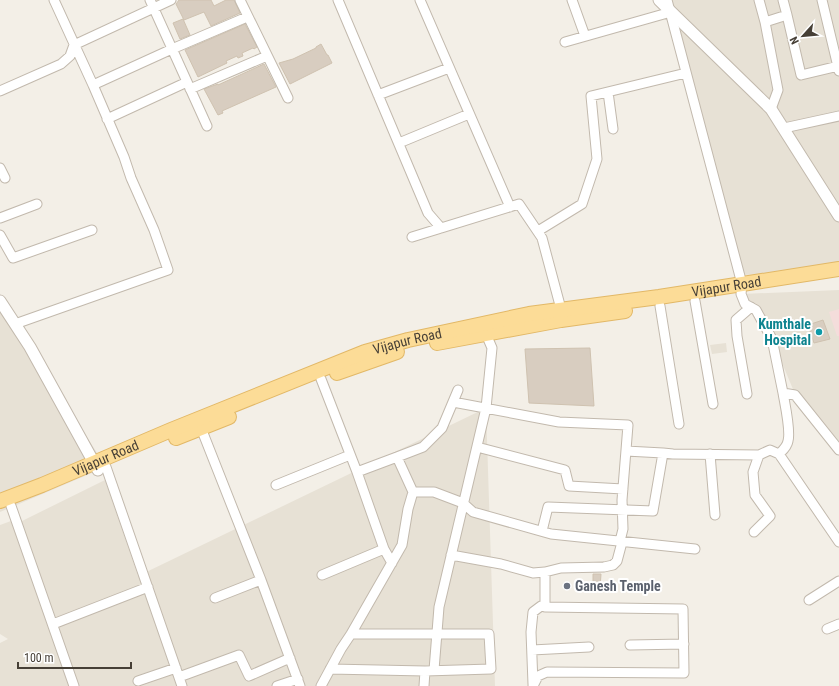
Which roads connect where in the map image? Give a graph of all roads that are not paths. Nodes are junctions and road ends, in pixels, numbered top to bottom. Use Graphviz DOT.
graph roads {
  1 [pos="172,0"];
  2 [pos="240,0"];
  3 [pos="338,0"];
  4 [pos="420,0"];
  5 [pos="572,0"];
  6 [pos="659,0"];
  7 [pos="667,0"];
  8 [pos="759,0"];
  9 [pos="783,0"];
  10 [pos="822,0"];
  11 [pos="57,1"];
  12 [pos="152,4"];
  13 [pos="671,12"];
  14 [pos="787,15"];
  15 [pos="247,17"];
  16 [pos="765,22"];
  17 [pos="585,36"];
  18 [pos="566,42"];
  19 [pos="74,45"];
  20 [pos="172,49"];
  21 [pos="267,56"];
  22 [pos="449,68"];
  23 [pos="838,68"];
  24 [pos="686,73"];
  25 [pos="93,85"];
  26 [pos="188,86"];
  27 [pos="0,91"];
  28 [pos="608,92"];
  29 [pos="378,95"];
  30 [pos="288,98"];
  31 [pos="771,109"];
  32 [pos="469,114"];
  33 [pos="839,116"];
  34 [pos="107,119"];
  35 [pos="207,126"];
  36 [pos="784,128"];
  37 [pos="613,129"];
  38 [pos="399,143"];
  39 [pos="0,168"];
  40 [pos="5,178"];
  41 [pos="37,204"];
  42 [pos="510,207"];
  43 [pos="839,216"];
  44 [pos="0,218"];
  45 [pos="441,228"];
  46 [pos="92,230"];
  47 [pos="538,231"];
  48 [pos="0,235"];
  49 [pos="412,237"];
  50 [pos="839,269"];
  51 [pos="839,278"];
  52 [pos="742,289"];
  53 [pos="0,301"];
  54 [pos="695,301"];
  55 [pos="660,306"];
  56 [pos="751,307"];
  57 [pos="561,309"];
  58 [pos="15,324"];
  59 [pos="486,334"];
  60 [pos="322,379"];
  61 [pos="458,390"];
  62 [pos="783,393"];
  63 [pos="747,394"];
  64 [pos="453,402"];
  65 [pos="713,404"];
  66 [pos="486,408"];
  67 [pos="679,424"];
  68 [pos="201,428"];
  69 [pos="477,447"];
  70 [pos="839,450"];
  71 [pos="626,451"];
  72 [pos="662,452"];
  73 [pos="710,454"];
  74 [pos="779,454"];
  75 [pos="350,455"];
  76 [pos="759,455"];
  77 [pos="398,457"];
  78 [pos="99,467"];
  79 [pos="357,472"];
  80 [pos="276,485"];
  81 [pos="623,489"];
  82 [pos="413,492"];
  83 [pos="463,503"];
  84 [pos="4,506"];
  85 [pos="622,509"];
  86 [pos="715,515"];
  87 [pos="542,531"];
  88 [pos="754,532"];
  89 [pos="620,541"];
  90 [pos="839,542"];
  91 [pos="384,549"];
  92 [pos="695,549"];
  93 [pos="451,555"];
  94 [pos="392,563"];
  95 [pos="545,572"];
  96 [pos="322,575"];
  97 [pos="261,580"];
  98 [pos="839,581"];
  99 [pos="148,587"];
  100 [pos="215,598"];
  101 [pos="809,600"];
  102 [pos="545,607"];
  103 [pos="53,624"];
  104 [pos="839,624"];
  105 [pos="827,630"];
  106 [pos="351,634"];
  107 [pos="436,634"];
  108 [pos="684,644"];
  109 [pos="630,645"];
  110 [pos="590,647"];
  111 [pos="532,650"];
  112 [pos="290,658"];
  113 [pos="330,669"];
  114 [pos="434,670"];
  115 [pos="425,671"];
  116 [pos="178,680"];
  117 [pos="138,681"];
  118 [pos="299,683"];
  119 [pos="533,685"];
  120 [pos="74,686"];
  121 [pos="276,686"];
  122 [pos="321,686"];
  123 [pos="424,686"];
  1 -- 12 [label="street"];
  2 -- 15 [label="street"];
  3 -- 29 [label="street"];
  4 -- 22 [label="street"];
  5 -- 17 [label="street"];
  6 -- 13 [label="street"];
  7 -- 13 [label="street"];
  8 -- 16 [label="street"];
  9 -- 14 [label="street"];
  10 -- 23 [label="street"];
  11 -- 19 [label="street"];
  12 -- 19 [label="street"];
  12 -- 20 [label="street"];
  13 -- 17 [label="street"];
  13 -- 24 [label="street"];
  13 -- 31 [label="street"];
  14 -- 16 [label="street"];
  14 -- 23 [label="street"];
  15 -- 20 [label="street"];
  15 -- 21 [label="street"];
  16 -- 31 [label="street"];
  17 -- 18 [label="street"];
  19 -- 25 [label="street"];
  19 -- 27 [label="street"];
  20 -- 25 [label="street"];
  20 -- 26 [label="street"];
  21 -- 26 [label="street"];
  21 -- 30 [label="street"];
  22 -- 29 [label="street"];
  22 -- 32 [label="street"];
  24 -- 28 [label="street"];
  24 -- 52 [label="street"];
  25 -- 34 [label="street"];
  26 -- 34 [label="street"];
  26 -- 35 [label="street"];
  28 -- 37 [label="street"];
  28 -- 47 [label="street"];
  29 -- 38 [label="street"];
  31 -- 36 [label="street"];
  32 -- 38 [label="street"];
  32 -- 42 [label="street"];
  33 -- 36 [label="street"];
  34 -- 58 [label="street"];
  36 -- 43 [label="street"];
  38 -- 45 [label="street"];
  39 -- 40 [label="street"];
  41 -- 44 [label="street"];
  42 -- 45 [label="street"];
  42 -- 47 [label="street"];
  45 -- 49 [label="street"];
  46 -- 48 [label="street"];
  47 -- 57 [label="street"];
  50 -- 52 [label="main road, Vijapur Road"];
  51 -- 52 [label="main road, Vijapur Road"];
  52 -- 54 [label="main road, Vijapur Road"];
  52 -- 56 [label="street"];
  52 -- 57 [label="main road, Vijapur Road"];
  53 -- 58 [label="street"];
  54 -- 55 [label="main road, Vijapur Road"];
  54 -- 65 [label="street"];
  55 -- 59 [label="main road, Vijapur Road"];
  55 -- 67 [label="street"];
  56 -- 62 [label="street"];
  56 -- 63 [label="street"];
  57 -- 78 [label="main road, Vijapur Road"];
  58 -- 78 [label="street"];
  59 -- 60 [label="main road, Vijapur Road"];
  59 -- 66 [label="street"];
  60 -- 68 [label="main road, Vijapur Road"];
  60 -- 75 [label="street"];
  61 -- 64 [label="street"];
  62 -- 70 [label="street"];
  62 -- 74 [label="street"];
  64 -- 66 [label="street"];
  64 -- 77 [label="street"];
  66 -- 69 [label="street"];
  66 -- 71 [label="street"];
  68 -- 78 [label="main road, Vijapur Road"];
  68 -- 97 [label="street"];
  69 -- 81 [label="street"];
  69 -- 83 [label="street"];
  71 -- 72 [label="street"];
  71 -- 81 [label="street"];
  72 -- 73 [label="street"];
  72 -- 85 [label="street"];
  73 -- 76 [label="street"];
  73 -- 86 [label="street"];
  74 -- 76 [label="street"];
  74 -- 90 [label="street"];
  75 -- 79 [label="street"];
  75 -- 80 [label="street"];
  76 -- 88 [label="street"];
  77 -- 79 [label="street"];
  77 -- 82 [label="street"];
  78 -- 84 [label="main road, Vijapur Road"];
  78 -- 99 [label="street"];
  79 -- 91 [label="street"];
  81 -- 85 [label="street"];
  82 -- 83 [label="street"];
  82 -- 94 [label="street"];
  83 -- 87 [label="street"];
  83 -- 93 [label="street"];
  84 -- 103 [label="street"];
  85 -- 87 [label="street"];
  85 -- 89 [label="street"];
  87 -- 89 [label="street"];
  89 -- 92 [label="street"];
  89 -- 95 [label="street"];
  91 -- 94 [label="street"];
  91 -- 96 [label="street"];
  93 -- 95 [label="street"];
  93 -- 107 [label="street"];
  94 -- 106 [label="street"];
  95 -- 102 [label="street"];
  97 -- 100 [label="street"];
  97 -- 112 [label="street"];
  98 -- 101 [label="street"];
  99 -- 103 [label="street"];
  99 -- 116 [label="street"];
  102 -- 108 [label="street"];
  102 -- 111 [label="street"];
  103 -- 120 [label="street"];
  104 -- 105 [label="street"];
  106 -- 107 [label="street"];
  106 -- 113 [label="street"];
  107 -- 114 [label="street"];
  107 -- 114 [label="street"];
  108 -- 109 [label="street"];
  108 -- 119 [label="street"];
  110 -- 111 [label="street"];
  111 -- 119 [label="street"];
  112 -- 116 [label="street"];
  112 -- 118 [label="street"];
  113 -- 115 [label="street"];
  113 -- 122 [label="street"];
  114 -- 115 [label="street"];
  115 -- 123 [label="street"];
  116 -- 117 [label="street"];
  118 -- 121 [label="street"];
}
